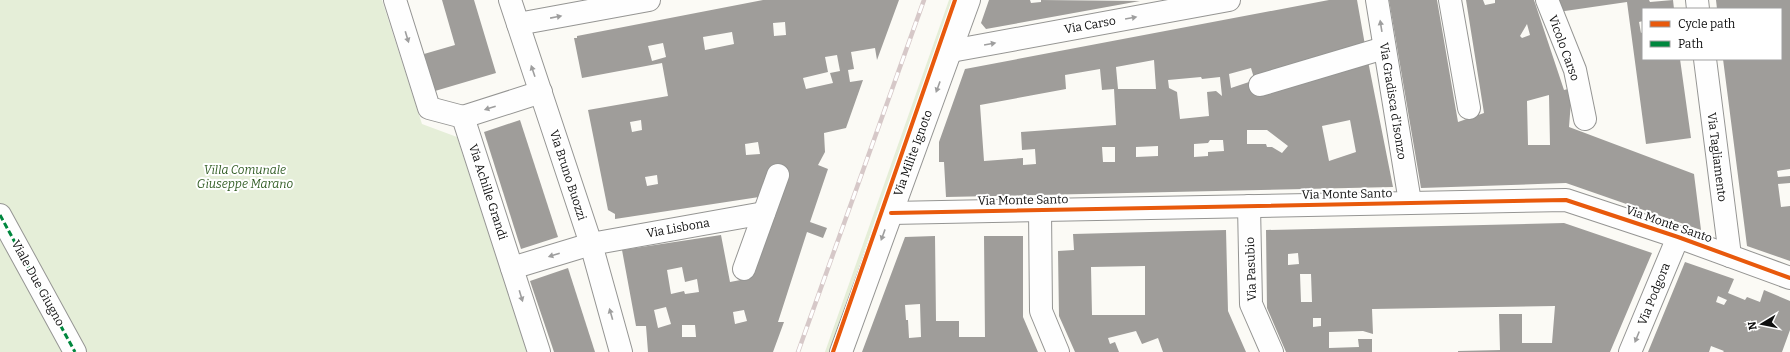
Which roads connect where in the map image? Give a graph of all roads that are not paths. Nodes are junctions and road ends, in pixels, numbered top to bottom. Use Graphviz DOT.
graph roads {
  1 [pos="395,0"];
  2 [pos="510,0"];
  3 [pos="649,0"];
  4 [pos="969,0"];
  5 [pos="1229,0"];
  6 [pos="1377,0"];
  7 [pos="1450,0"];
  8 [pos="1547,0"];
  9 [pos="518,24"];
  10 [pos="1384,48"];
  11 [pos="951,51"];
  12 [pos="1705,60"];
  13 [pos="1260,86"];
  14 [pos="541,92"];
  15 [pos="1469,108"];
  16 [pos="463,117"];
  17 [pos="1585,120"];
  18 [pos="778,176"];
  19 [pos="1410,202"];
  20 [pos="1249,206"];
  21 [pos="1040,210"];
  22 [pos="764,213"];
  23 [pos="891,213"];
  24 [pos="0,215"];
  25 [pos="1678,237"];
  26 [pos="591,244"];
  27 [pos="1730,256"];
  28 [pos="512,268"];
  29 [pos="744,269"];
  30 [pos="1790,278"];
  31 [pos="75,352"];
  32 [pos="539,352"];
  33 [pos="621,352"];
  34 [pos="841,352"];
  35 [pos="1058,352"];
  36 [pos="1272,352"];
  37 [pos="1630,352"];
  1 -- 16 [label="street, one-way"];
  2 -- 9 [label="street, Via Bruno Buozzi"];
  9 -- 3 [label="street, one-way"];
  4 -- 11 [label="street, Via Milite Ignoto"];
  11 -- 5 [label="street, Via Carso, one-way"];
  10 -- 6 [label="street, Via Gradisca d'Isonzo, one-way"];
  7 -- 15 [label="street"];
  8 -- 17 [label="street, Vicolo Carso"];
  14 -- 9 [label="street, Via Bruno Buozzi, one-way"];
  10 -- 13 [label="street"];
  10 -- 19 [label="street, Via Gradisca d'Isonzo"];
  11 -- 23 [label="street, Via Milite Ignoto, one-way"];
  12 -- 27 [label="street, Via Tagliamento"];
  14 -- 16 [label="street, one-way"];
  14 -- 26 [label="street, Via Bruno Buozzi"];
  16 -- 28 [label="street, Via Achille Grandi"];
  18 -- 22 [label="street"];
  19 -- 20 [label="street, Via Monte Santo"];
  19 -- 25 [label="street, Via Monte Santo"];
  20 -- 21 [label="street, Via Monte Santo"];
  20 -- 36 [label="street, Via Pasubio"];
  21 -- 23 [label="street, Via Monte Santo"];
  21 -- 35 [label="street"];
  22 -- 26 [label="street, Via Lisbona"];
  22 -- 29 [label="street"];
  23 -- 34 [label="street, Via Milite Ignoto, one-way"];
  24 -- 31 [label="street, Viale Due Giugno"];
  25 -- 27 [label="street, Via Monte Santo"];
  25 -- 37 [label="street, Via Podgora, one-way"];
  26 -- 28 [label="street, one-way"];
  33 -- 26 [label="street, Via Bruno Buozzi, one-way"];
  27 -- 30 [label="street, Via Monte Santo"];
  28 -- 32 [label="street, Via Achille Grandi, one-way"];
}
